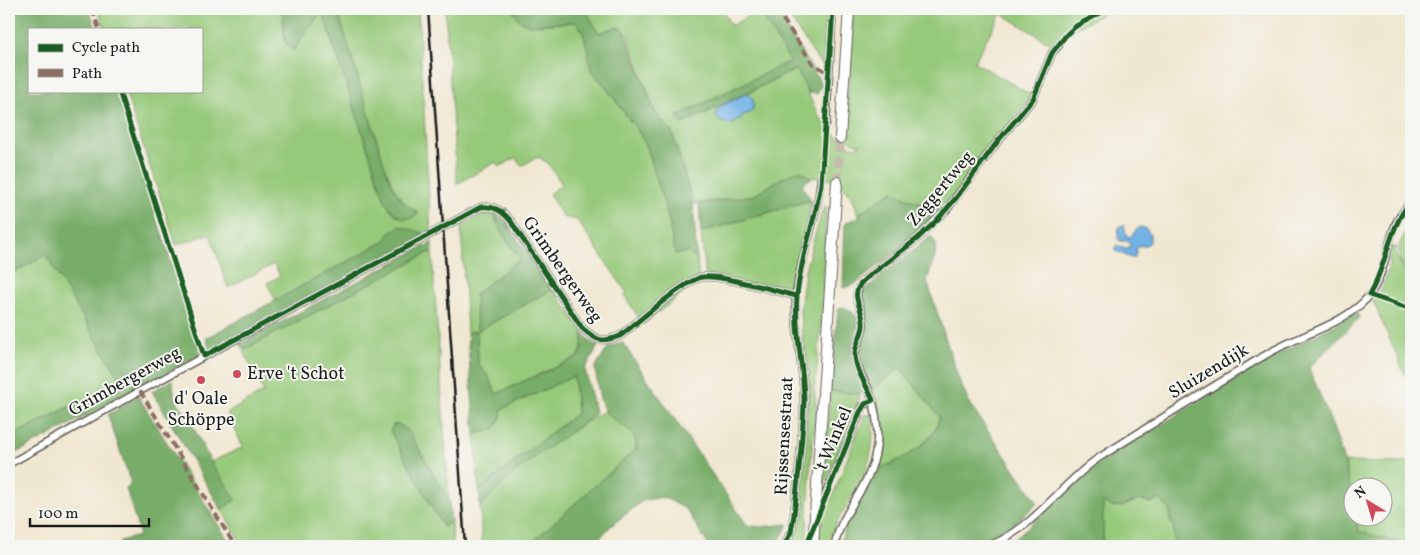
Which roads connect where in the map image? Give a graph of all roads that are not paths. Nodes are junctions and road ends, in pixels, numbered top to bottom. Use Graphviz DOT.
graph roads {
  1 [pos="833,9"];
  2 [pos="849,9"];
  3 [pos="1059,44"];
  4 [pos="826,124"];
  5 [pos="840,138"];
  6 [pos="821,178"];
  7 [pos="837,182"];
  8 [pos="1411,201"];
  9 [pos="796,296"];
  10 [pos="873,400"];
  11 [pos="9,464"];
  12 [pos="826,496"];
  13 [pos="784,546"];
  14 [pos="812,546"];
  15 [pos="834,546"];
  16 [pos="988,546"];
  1 -- 4 [label="street"];
  2 -- 5 [label="main road"];
  3 -- 10 [label="street, Zeggertweg"];
  6 -- 9 [label="street, Rijssensestraat"];
  7 -- 14 [label="main road, Rijssensestraat"];
  8 -- 16 [label="street, Sluizendijk"];
  9 -- 11 [label="street, Grimbergerweg"];
  9 -- 13 [label="street, Rijssensestraat"];
  10 -- 12 [label="street, 't Winkel"];
  10 -- 15 [label="street"];
}
